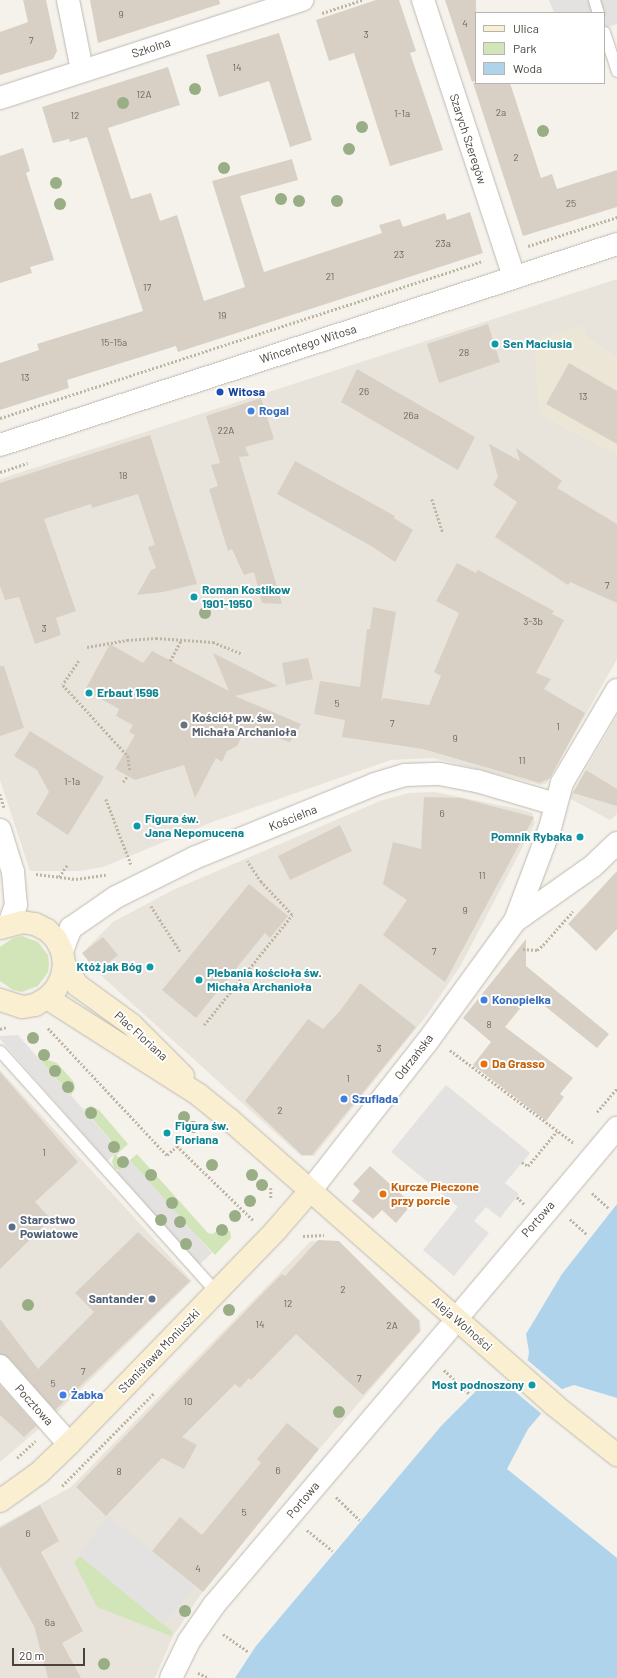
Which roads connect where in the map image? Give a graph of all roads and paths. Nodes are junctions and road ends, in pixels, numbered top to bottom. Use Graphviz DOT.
graph roads {
  1 [pos="68,0"];
  2 [pos="302,0"];
  3 [pos="423,0"];
  4 [pos="594,0"];
  5 [pos="598,12"];
  6 [pos="605,35"];
  7 [pos="82,70"];
  8 [pos="617,71"];
  9 [pos="0,98"];
  10 [pos="617,217"];
  11 [pos="617,244"];
  12 [pos="506,253"];
  13 [pos="514,277"];
  14 [pos="0,418"];
  15 [pos="0,444"];
  16 [pos="432,500"];
  17 [pos="443,532"];
  18 [pos="181,640"];
  19 [pos="87,647"];
  20 [pos="242,654"];
  21 [pos="79,661"];
  22 [pos="170,661"];
  23 [pos="617,690"];
  24 [pos="130,771"];
  25 [pos="127,776"];
  26 [pos="123,782"];
  27 [pos="106,800"];
  28 [pos="555,804"];
  29 [pos="0,830"];
  30 [pos="617,843"];
  31 [pos="243,854"];
  32 [pos="132,864"];
  33 [pos="67,865"];
  34 [pos="107,875"];
  35 [pos="59,877"];
  36 [pos="105,881"];
  37 [pos="149,902"];
  38 [pos="576,908"];
  39 [pos="516,921"];
  40 [pos="4,926"];
  41 [pos="519,949"];
  42 [pos="180,951"];
  43 [pos="63,957"];
  44 [pos="47,998"];
  45 [pos="0,1000"];
  46 [pos="11,1015"];
  47 [pos="44,1024"];
  48 [pos="204,1025"];
  49 [pos="0,1029"];
  50 [pos="443,1045"];
  51 [pos="0,1051"];
  52 [pos="199,1095"];
  53 [pos="617,1128"];
  54 [pos="557,1131"];
  55 [pos="573,1142"];
  56 [pos="522,1162"];
  57 [pos="270,1183"];
  58 [pos="310,1191"];
  59 [pos="590,1192"];
  60 [pos="268,1206"];
  61 [pos="610,1209"];
  62 [pos="564,1214"];
  63 [pos="257,1217"];
  64 [pos="254,1220"];
  65 [pos="248,1226"];
  66 [pos="588,1235"];
  67 [pos="326,1236"];
  68 [pos="299,1240"];
  69 [pos="216,1292"];
  70 [pos="462,1312"];
  71 [pos="448,1330"];
  72 [pos="438,1364"];
  73 [pos="0,1366"];
  74 [pos="159,1388"];
  75 [pos="470,1394"];
  76 [pos="52,1424"];
  77 [pos="69,1444"];
  78 [pos="617,1455"];
  79 [pos="14,1460"];
  80 [pos="59,1488"];
  81 [pos="331,1493"];
  82 [pos="0,1501"];
  83 [pos="360,1520"];
  84 [pos="303,1527"];
  85 [pos="333,1551"];
  86 [pos="219,1631"];
  87 [pos="249,1652"];
  88 [pos="197,1672"];
  89 [pos="171,1678"];
  90 [pos="209,1678"];
  1 -- 7 [label="street"];
  2 -- 7 [label="street, Szkolna"];
  3 -- 12 [label="street, Szarych Szeregów"];
  4 -- 5 [label="lane"];
  6 -- 8 [label="lane"];
  7 -- 9 [label="street, Szkolna"];
  10 -- 12 [label="path"];
  11 -- 13 [label="street, Wincentego Witosa"];
  12 -- 13 [label="street, Szarych Szeregów"];
  12 -- 14 [label="path"];
  13 -- 15 [label="street, Wincentego Witosa"];
  16 -- 17 [label="path"];
  18 -- 19 [label="path"];
  18 -- 20 [label="path"];
  18 -- 22 [label="path"];
  21 -- 24 [label="path"];
  23 -- 28 [label="street, Odrzańska"];
  25 -- 26 [label="path"];
  27 -- 32 [label="path"];
  28 -- 39 [label="street, Odrzańska"];
  28 -- 43 [label="street, Kościelna"];
  29 -- 40 [label="street"];
  30 -- 39 [label="street, Odrzańska"];
  31 -- 48 [label="path"];
  33 -- 35 [label="path"];
  34 -- 36 [label="path"];
  37 -- 42 [label="path"];
  38 -- 41 [label="path"];
  39 -- 58 [label="street, Odrzańska"];
  40 -- 43 [label="street, Plac Floriana"];
  43 -- 44 [label="street"];
  43 -- 52 [label="street, Plac Floriana"];
  44 -- 46 [label="street"];
  44 -- 52 [label="street, Plac Floriana"];
  45 -- 46 [label="street"];
  46 -- 49 [label="path"];
  47 -- 64 [label="path"];
  50 -- 54 [label="path"];
  51 -- 69 [label="lane"];
  52 -- 58 [label="street, Plac Floriana"];
  53 -- 70 [label="street, Portowa"];
  54 -- 55 [label="path"];
  54 -- 56 [label="path"];
  57 -- 60 [label="path"];
  58 -- 69 [label="street, Stanisława Moniuszki"];
  58 -- 78 [label="street, Aleja Wolności"];
  59 -- 61 [label="path"];
  62 -- 66 [label="path"];
  63 -- 64 [label="path"];
  64 -- 65 [label="path"];
  67 -- 68 [label="path"];
  69 -- 77 [label="street, Stanisława Moniuszki"];
  71 -- 89 [label="street, Portowa"];
  72 -- 75 [label="path"];
  73 -- 76 [label="street, Pocztowa"];
  74 -- 80 [label="path"];
  76 -- 77 [label="street, Pocztowa"];
  76 -- 79 [label="path"];
  77 -- 82 [label="street, Stanisława Moniuszki"];
  81 -- 83 [label="path"];
  84 -- 85 [label="path"];
  86 -- 87 [label="path"];
  88 -- 90 [label="path"];
}
